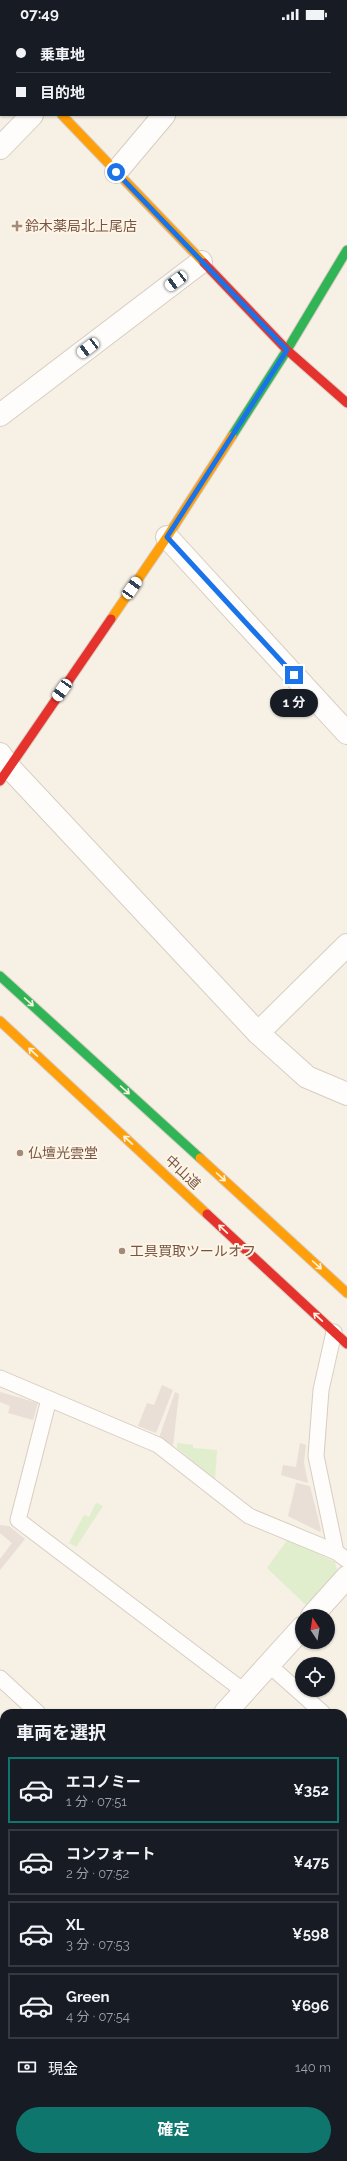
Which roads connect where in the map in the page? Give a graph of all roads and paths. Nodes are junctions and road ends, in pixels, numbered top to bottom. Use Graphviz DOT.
graph roads {
  1 [pos="31,116"];
  2 [pos="63,116"];
  3 [pos="163,116"];
  4 [pos="0,148"];
  5 [pos="116,172"];
  6 [pos="347,250"];
  7 [pos="201,262"];
  8 [pos="287,350"];
  9 [pos="347,403"];
  10 [pos="0,415"];
  11 [pos="167,537"];
  12 [pos="347,733"];
  13 [pos="3,767"];
  14 [pos="347,945"];
  15 [pos="0,976"];
  16 [pos="0,1021"];
  17 [pos="258,1033"];
  18 [pos="347,1094"];
  19 [pos="347,1293"];
  20 [pos="334,1332"];
  21 [pos="347,1344"];
  22 [pos="0,1378"];
  23 [pos="49,1399"];
  24 [pos="342,1556"];
  25 [pos="347,1577"];
  26 [pos="318,1609"];
  27 [pos="295,1636"];
  28 [pos="268,1665"];
  29 [pos="0,1678"];
  30 [pos="245,1692"];
  31 [pos="34,1709"];
  32 [pos="229,1709"];
  33 [pos="318,1709"];
  1 -- 4 [label="street"];
  2 -- 5 [label="main road"];
  3 -- 5 [label="street"];
  5 -- 7 [label="main road"];
  6 -- 8 [label="main road"];
  7 -- 8 [label="main road"];
  7 -- 10 [label="street"];
  8 -- 9 [label="main road"];
  8 -- 11 [label="main road"];
  11 -- 12 [label="street"];
  11 -- 13 [label="main road"];
  13 -- 17 [label="street"];
  14 -- 17 [label="street"];
  15 -- 19 [label="main road, 中山道, one-way"];
  20 -- 16 [label="main road, 中山道, one-way"];
  17 -- 18 [label="street"];
  20 -- 21 [label="main road, 中山道"];
  20 -- 24 [label="lane"];
  22 -- 23 [label="lane"];
  23 -- 24 [label="lane"];
  23 -- 30 [label="lane"];
  25 -- 26 [label="street"];
  27 -- 28 [label="street"];
  28 -- 30 [label="street"];
  28 -- 33 [label="lane"];
  29 -- 31 [label="lane"];
  30 -- 32 [label="street"];
}
